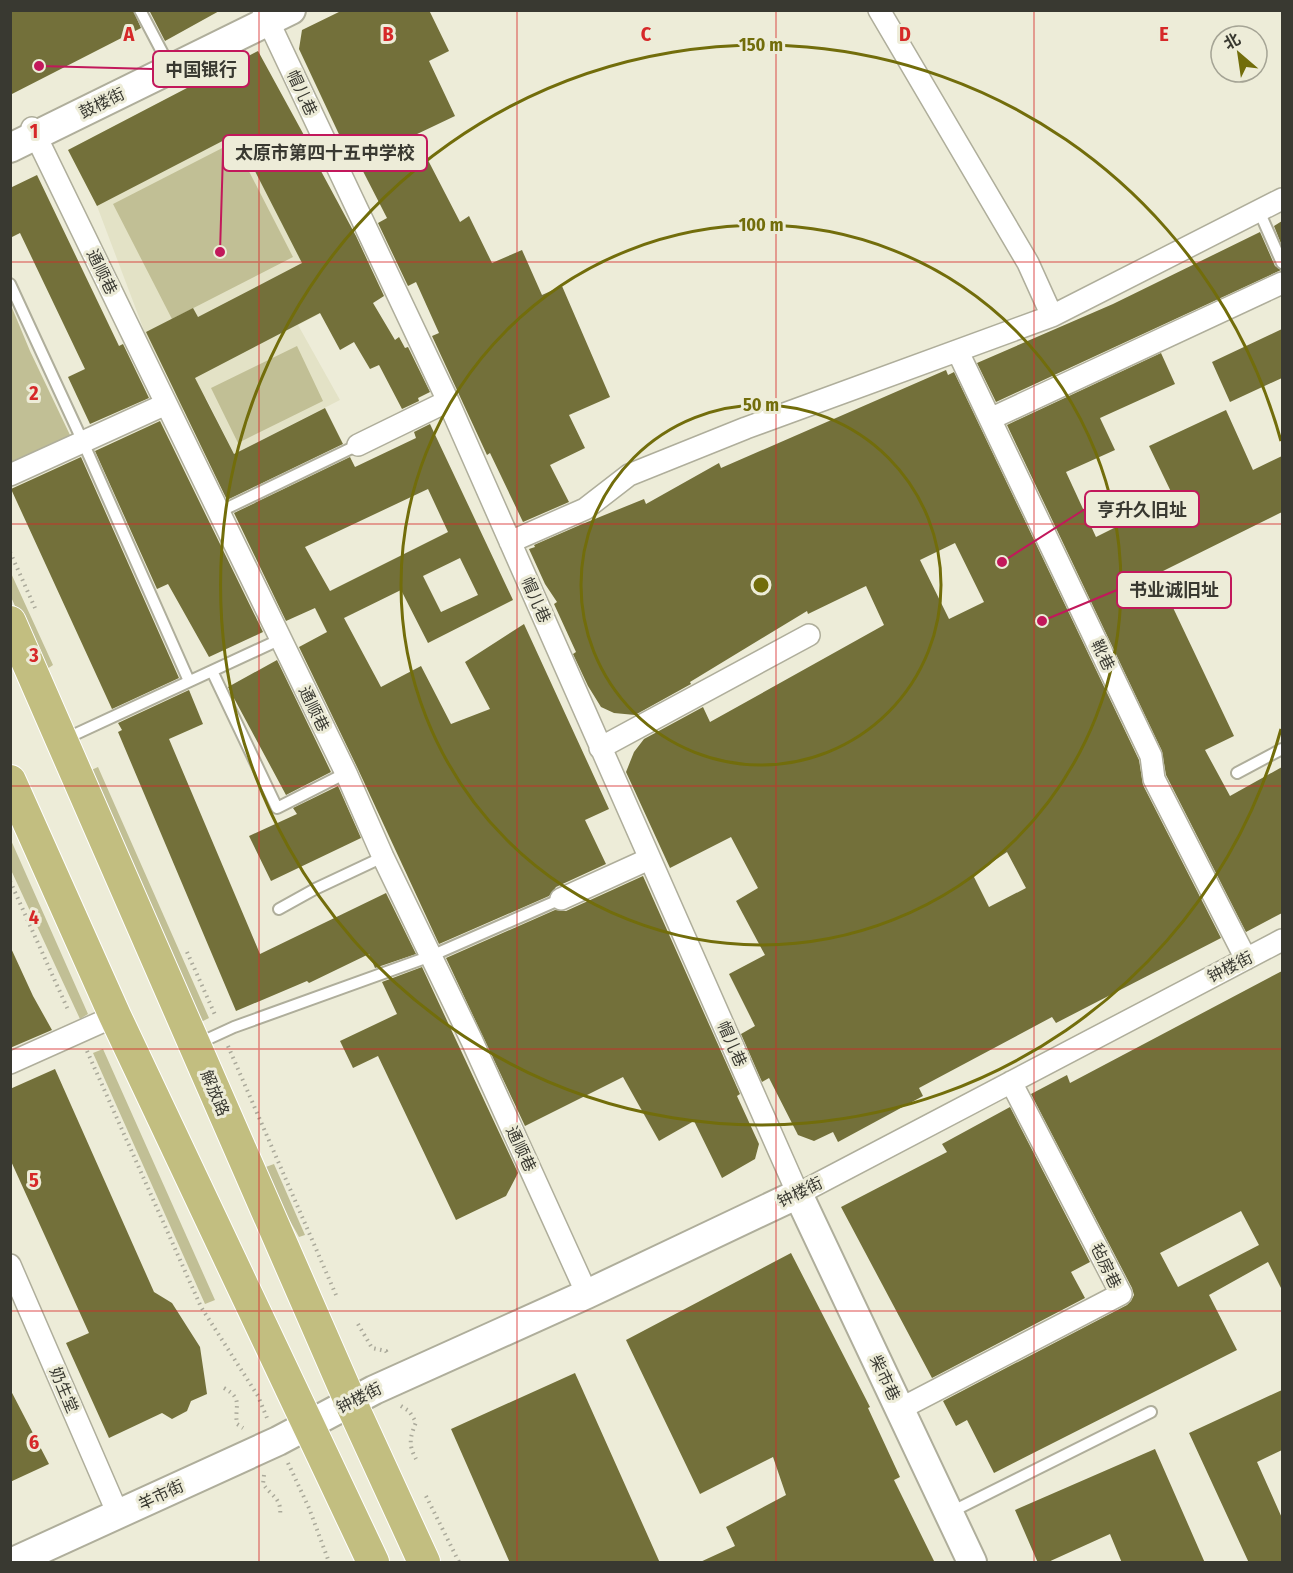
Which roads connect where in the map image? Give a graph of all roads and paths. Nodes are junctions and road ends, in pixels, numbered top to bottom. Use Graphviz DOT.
graph roads {
  1 [pos="140,10"];
  2 [pos="879,10"];
  3 [pos="895,10"];
  4 [pos="270,13"];
  5 [pos="169,65"];
  6 [pos="26,134"];
  7 [pos="10,148"];
  8 [pos="1282,199"];
  9 [pos="1260,211"];
  10 [pos="1282,263"];
  11 [pos="1282,283"];
  12 [pos="10,284"];
  13 [pos="1058,313"];
  14 [pos="958,352"];
  15 [pos="448,401"];
  16 [pos="166,404"];
  17 [pos="990,419"];
  18 [pos="83,442"];
  19 [pos="358,445"];
  20 [pos="10,475"];
  21 [pos="219,512"];
  22 [pos="510,542"];
  23 [pos="10,622"];
  24 [pos="809,635"];
  25 [pos="281,639"];
  26 [pos="212,671"];
  27 [pos="189,681"];
  28 [pos="62,740"];
  29 [pos="600,748"];
  30 [pos="1282,749"];
  31 [pos="346,772"];
  32 [pos="1237,773"];
  33 [pos="10,781"];
  34 [pos="383,857"];
  35 [pos="649,859"];
  36 [pos="10,881"];
  37 [pos="561,899"];
  38 [pos="279,909"];
  39 [pos="1280,949"];
  40 [pos="430,956"];
  41 [pos="1246,959"];
  42 [pos="115,1016"];
  43 [pos="79,1032"];
  44 [pos="194,1045"];
  45 [pos="10,1063"];
  46 [pos="1011,1082"];
  47 [pos="798,1194"];
  48 [pos="10,1265"];
  49 [pos="587,1294"];
  50 [pos="358,1324"];
  51 [pos="391,1361"];
  52 [pos="224,1388"];
  53 [pos="351,1403"];
  54 [pos="399,1405"];
  55 [pos="900,1409"];
  56 [pos="1151,1412"];
  57 [pos="307,1425"];
  58 [pos="249,1432"];
  59 [pos="278,1441"];
  60 [pos="416,1459"];
  61 [pos="264,1471"];
  62 [pos="949,1513"];
  63 [pos="118,1514"];
  64 [pos="280,1517"];
  65 [pos="21,1561"];
  66 [pos="329,1563"];
  67 [pos="373,1563"];
  68 [pos="424,1563"];
  69 [pos="972,1563"];
  1 -- 5 [label="lane"];
  2 -- 13 [label="street"];
  3 -- 13 [label="street"];
  4 -- 5 [label="street, 鼓楼街"];
  4 -- 15 [label="street, 帽儿巷"];
  5 -- 6 [label="street, 鼓楼街"];
  6 -- 7 [label="street, 鼓楼街"];
  6 -- 16 [label="street, 通顺巷"];
  8 -- 9 [label="street"];
  9 -- 10 [label="lane"];
  9 -- 13 [label="street"];
  11 -- 17 [label="street"];
  12 -- 18 [label="lane"];
  13 -- 14 [label="street"];
  14 -- 17 [label="street, 靴巷"];
  14 -- 22 [label="street"];
  15 -- 19 [label="street"];
  15 -- 22 [label="street, 帽儿巷"];
  16 -- 18 [label="street"];
  16 -- 21 [label="street, 通顺巷"];
  17 -- 41 [label="street, 靴巷"];
  18 -- 20 [label="street"];
  18 -- 27 [label="lane"];
  19 -- 21 [label="lane"];
  21 -- 25 [label="street, 通顺巷"];
  22 -- 29 [label="street, 帽儿巷"];
  23 -- 28 [label="main road, 解放路"];
  24 -- 29 [label="street"];
  25 -- 26 [label="lane"];
  25 -- 31 [label="street, 通顺巷"];
  26 -- 27 [label="lane"];
  26 -- 31 [label="lane"];
  27 -- 28 [label="lane"];
  28 -- 44 [label="main road, 解放路"];
  29 -- 35 [label="street, 帽儿巷"];
  30 -- 32 [label="lane"];
  31 -- 34 [label="street, 通顺巷"];
  33 -- 42 [label="main road"];
  34 -- 38 [label="lane"];
  34 -- 40 [label="street, 通顺巷"];
  35 -- 37 [label="street"];
  35 -- 47 [label="street, 帽儿巷"];
  36 -- 43 [label="path"];
  37 -- 40 [label="lane"];
  39 -- 41 [label="street, 钟楼街"];
  40 -- 44 [label="lane"];
  40 -- 49 [label="street, 通顺巷"];
  41 -- 46 [label="street, 钟楼街"];
  42 -- 43 [label="street"];
  42 -- 57 [label="main road"];
  43 -- 45 [label="street"];
  43 -- 59 [label="path"];
  44 -- 53 [label="main road, 解放路"];
  46 -- 47 [label="street, 钟楼街"];
  46 -- 55 [label="street, 毡房巷"];
  47 -- 49 [label="street, 钟楼街"];
  47 -- 55 [label="street, 柴市巷"];
  48 -- 63 [label="street, 奶生堂"];
  49 -- 53 [label="street, 钟楼街"];
  50 -- 51 [label="path"];
  52 -- 58 [label="path"];
  53 -- 57 [label="street, 钟楼街"];
  53 -- 68 [label="main road, 解放路"];
  54 -- 60 [label="path"];
  55 -- 62 [label="street, 柴市巷"];
  56 -- 62 [label="lane"];
  57 -- 59 [label="street, 羊市街"];
  57 -- 67 [label="main road"];
  59 -- 63 [label="street, 羊市街"];
  59 -- 66 [label="path"];
  61 -- 64 [label="path"];
  62 -- 69 [label="street, 柴市巷"];
  63 -- 65 [label="street, 羊市街"];
}
